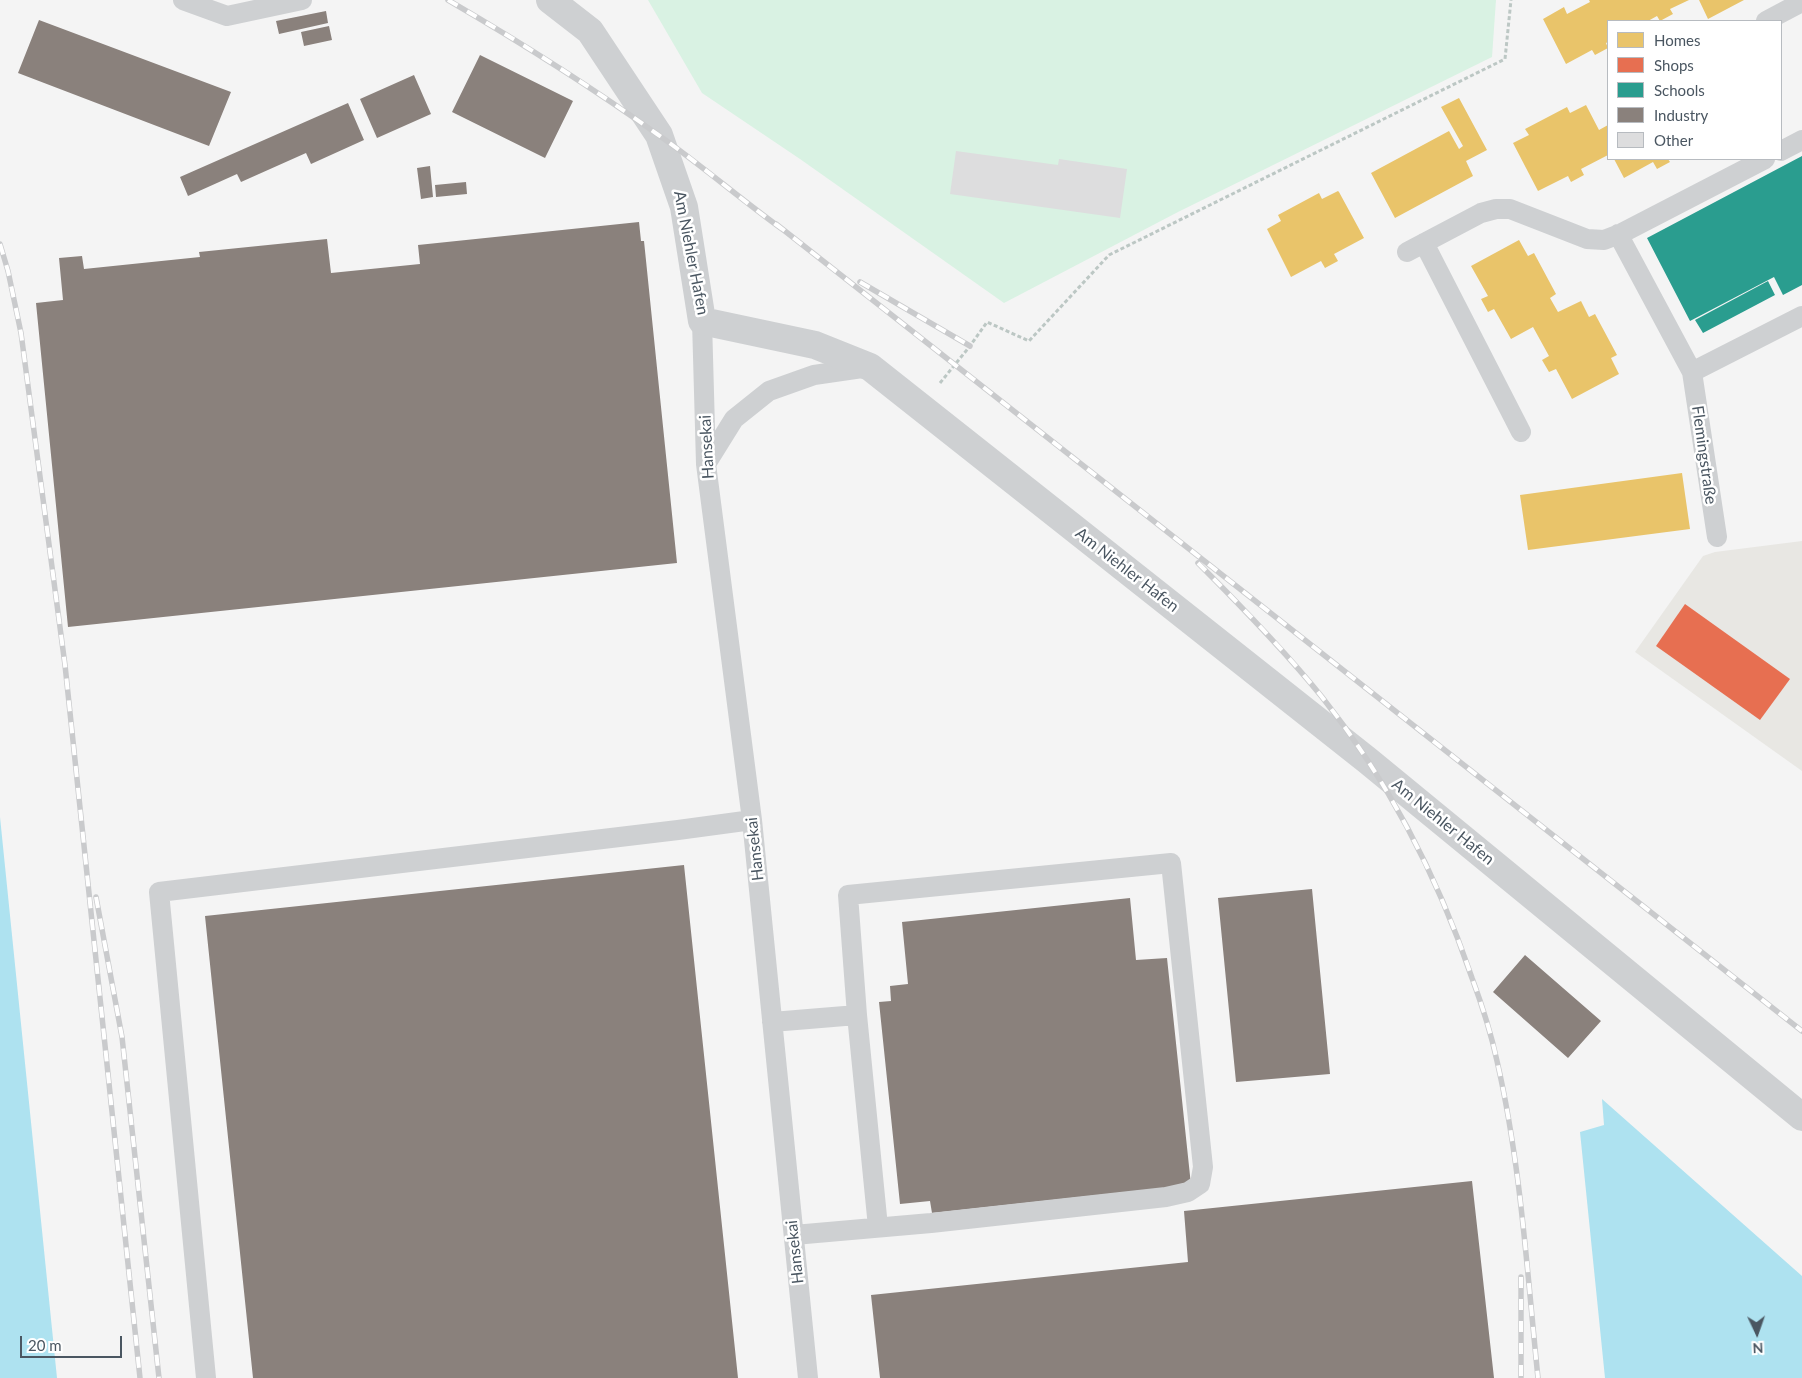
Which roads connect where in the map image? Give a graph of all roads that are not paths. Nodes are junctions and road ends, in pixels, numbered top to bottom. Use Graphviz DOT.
graph roads {
  1 [pos="182,0"];
  2 [pos="302,0"];
  3 [pos="550,0"];
  4 [pos="1802,2"];
  5 [pos="1768,20"];
  6 [pos="1802,140"];
  7 [pos="1782,150"];
  8 [pos="1763,160"];
  9 [pos="1618,234"];
  10 [pos="1802,316"];
  11 [pos="702,321"];
  12 [pos="870,367"];
  13 [pos="1692,372"];
  14 [pos="1521,432"];
  15 [pos="706,464"];
  16 [pos="1716,538"];
  17 [pos="752,820"];
  18 [pos="857,1015"];
  19 [pos="772,1022"];
  20 [pos="1802,1117"];
  21 [pos="878,1227"];
  22 [pos="794,1235"];
  23 [pos="206,1378"];
  24 [pos="808,1378"];
  1 -- 2 [label="lane"];
  3 -- 11 [label="street, Am Niehler Hafen"];
  4 -- 5 [label="lane"];
  6 -- 7 [label="lane"];
  8 -- 9 [label="lane"];
  9 -- 13 [label="lane, Flemingstraße"];
  9 -- 14 [label="lane"];
  10 -- 13 [label="lane"];
  11 -- 12 [label="street, Am Niehler Hafen"];
  11 -- 15 [label="lane, Hansekai"];
  12 -- 15 [label="lane"];
  12 -- 20 [label="street, Am Niehler Hafen"];
  13 -- 16 [label="lane, Flemingstraße"];
  15 -- 17 [label="lane, Hansekai"];
  17 -- 19 [label="lane, Hansekai"];
  17 -- 23 [label="lane"];
  18 -- 19 [label="lane"];
  18 -- 21 [label="lane"];
  18 -- 21 [label="lane"];
  19 -- 22 [label="lane, Hansekai"];
  21 -- 22 [label="lane"];
  22 -- 24 [label="lane, Hansekai"];
}
